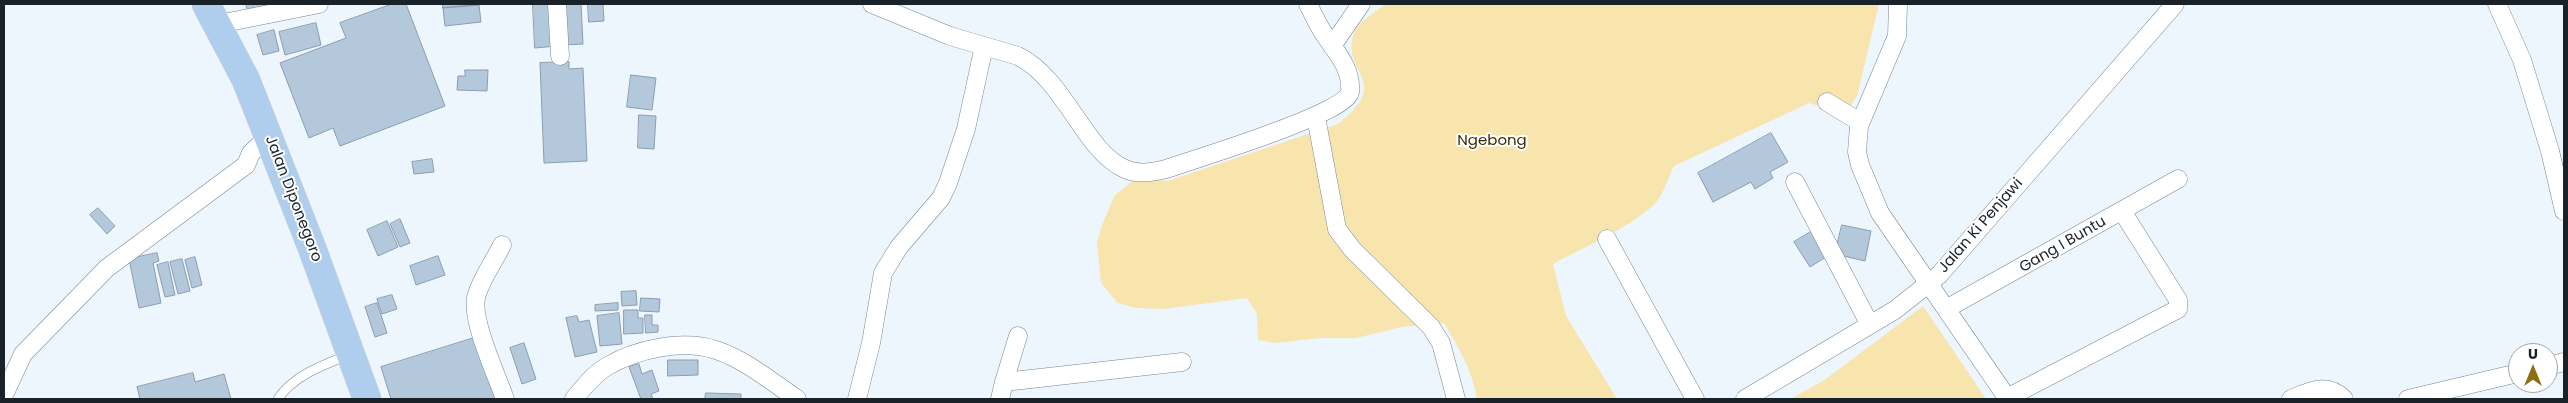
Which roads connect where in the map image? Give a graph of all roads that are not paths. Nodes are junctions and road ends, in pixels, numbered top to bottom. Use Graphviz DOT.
graph roads {
  1 [pos="319,4"];
  2 [pos="557,4"];
  3 [pos="872,4"];
  4 [pos="1308,4"];
  5 [pos="1361,4"];
  6 [pos="1898,4"];
  7 [pos="2175,4"];
  8 [pos="2497,4"];
  9 [pos="213,14"];
  10 [pos="984,46"];
  11 [pos="1332,46"];
  12 [pos="560,56"];
  13 [pos="1827,102"];
  14 [pos="1316,117"];
  15 [pos="1860,122"];
  16 [pos="268,137"];
  17 [pos="2557,150"];
  18 [pos="2178,179"];
  19 [pos="1795,182"];
  20 [pos="2122,211"];
  21 [pos="2564,211"];
  22 [pos="1607,239"];
  23 [pos="502,246"];
  24 [pos="1928,283"];
  25 [pos="1946,309"];
  26 [pos="1870,325"];
  27 [pos="1018,336"];
  28 [pos="351,354"];
  29 [pos="1182,362"];
  30 [pos="2508,375"];
  31 [pos="1002,391"];
  32 [pos="4,394"];
  33 [pos="2008,398"];
  34 [pos="278,399"];
  35 [pos="367,399"];
  36 [pos="505,399"];
  37 [pos="574,399"];
  38 [pos="797,399"];
  39 [pos="857,399"];
  40 [pos="1456,399"];
  41 [pos="1695,399"];
  42 [pos="1745,399"];
  43 [pos="2291,399"];
  44 [pos="2344,399"];
  45 [pos="2408,399"];
  1 -- 9 [label="street"];
  2 -- 12 [label="street"];
  3 -- 10 [label="street"];
  4 -- 11 [label="street"];
  5 -- 11 [label="street"];
  6 -- 15 [label="street"];
  7 -- 24 [label="street, Jalan Ki Penjawi"];
  8 -- 17 [label="street"];
  9 -- 16 [label="main road, Jalan Diponegoro"];
  10 -- 14 [label="street"];
  10 -- 39 [label="street"];
  11 -- 14 [label="street"];
  13 -- 15 [label="street"];
  14 -- 40 [label="street"];
  15 -- 24 [label="street"];
  16 -- 28 [label="main road, Jalan Diponegoro"];
  16 -- 32 [label="street"];
  17 -- 21 [label="street"];
  18 -- 20 [label="street, Gang I Buntu"];
  19 -- 26 [label="street"];
  20 -- 25 [label="street, Gang I Buntu"];
  20 -- 33 [label="street"];
  22 -- 41 [label="street"];
  23 -- 36 [label="street"];
  24 -- 25 [label="street"];
  24 -- 26 [label="street, Jalan Ki Penjawi"];
  25 -- 33 [label="street"];
  26 -- 42 [label="street, Jalan Ki Penjawi"];
  27 -- 31 [label="street"];
  28 -- 34 [label="lane"];
  28 -- 35 [label="main road, Jalan Diponegoro"];
  29 -- 31 [label="street"];
  30 -- 45 [label="street"];
  37 -- 38 [label="street"];
  43 -- 44 [label="street"];
}
